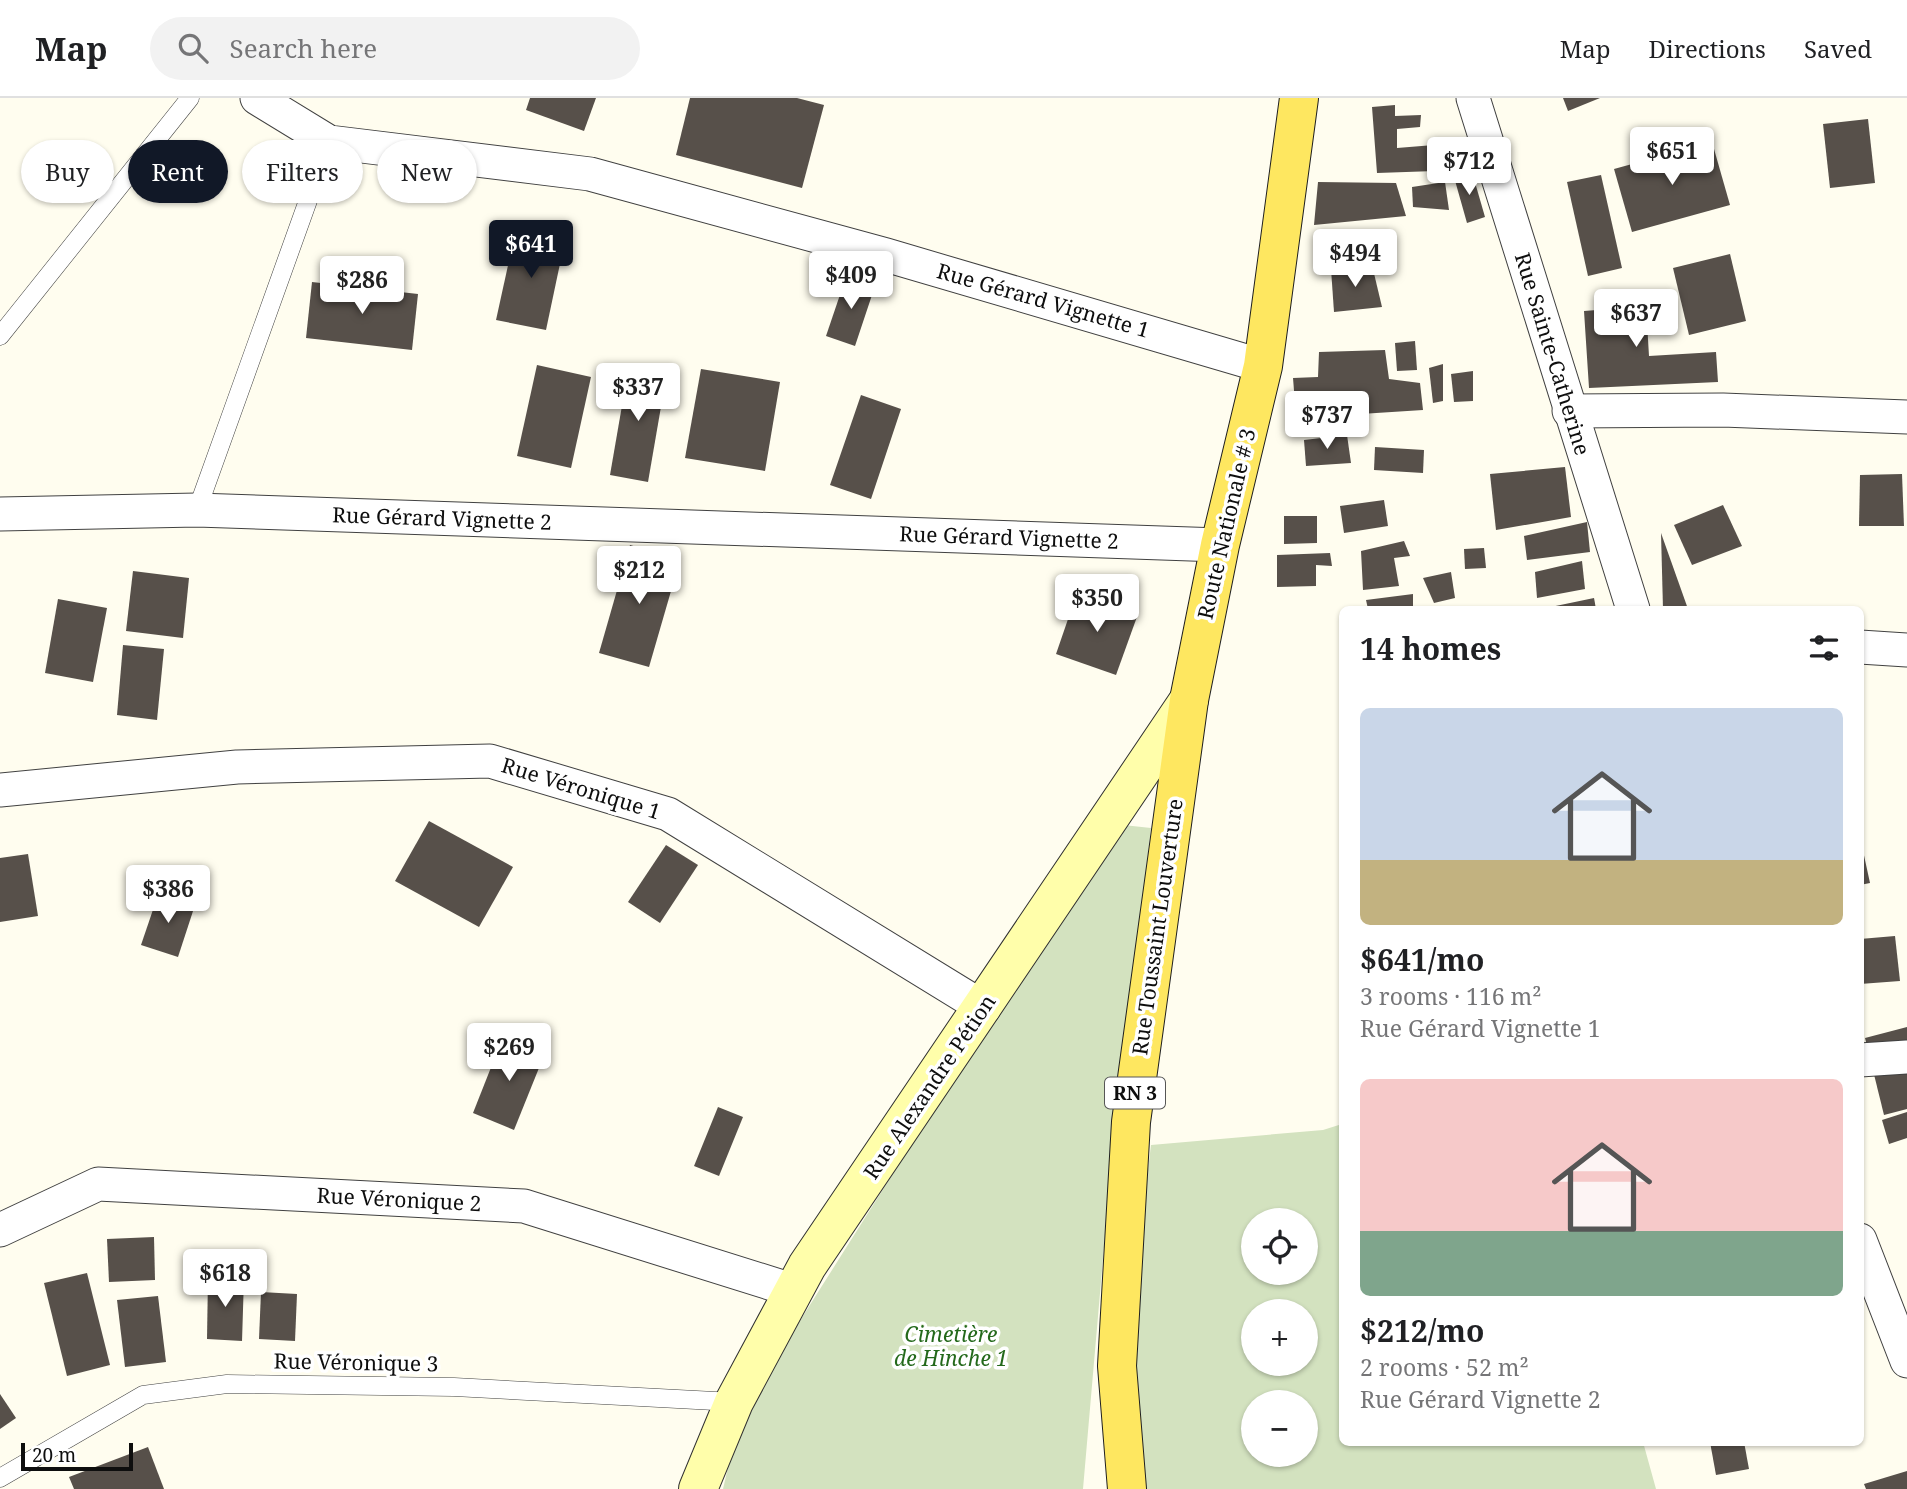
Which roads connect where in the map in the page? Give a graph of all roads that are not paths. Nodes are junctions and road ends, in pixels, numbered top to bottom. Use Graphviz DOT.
graph roads {
  1 [pos="190,98"];
  2 [pos="257,98"];
  3 [pos="1299,98"];
  4 [pos="1473,98"];
  5 [pos="326,140"];
  6 [pos="363,146"];
  7 [pos="307,203"];
  8 [pos="0,336"];
  9 [pos="1263,366"];
  10 [pos="1569,411"];
  11 [pos="1907,417"];
  12 [pos="197,510"];
  13 [pos="0,514"];
  14 [pos="1220,545"];
  15 [pos="1632,606"];
  16 [pos="1864,647"];
  17 [pos="1907,650"];
  18 [pos="1189,700"];
  19 [pos="0,790"];
  20 [pos="984,1008"];
  21 [pos="1907,1058"];
  22 [pos="1864,1060"];
  23 [pos="0,1230"];
  24 [pos="1864,1250"];
  25 [pos="795,1291"];
  26 [pos="1907,1361"];
  27 [pos="734,1402"];
  28 [pos="0,1478"];
  29 [pos="698,1489"];
  30 [pos="1127,1489"];
  1 -- 8 [label="lane"];
  2 -- 5 [label="street, Rue Gérard Vignette 1"];
  3 -- 9 [label="main road, Route Nationale # 3 / RN 3"];
  4 -- 10 [label="street, Rue Sainte-Catherine"];
  6 -- 9 [label="street, Rue Gérard Vignette 1"];
  7 -- 12 [label="lane"];
  9 -- 14 [label="main road, Route Nationale # 3 / RN 3"];
  10 -- 11 [label="street"];
  10 -- 15 [label="street, Rue Sainte-Catherine"];
  12 -- 13 [label="street, Rue Gérard Vignette 2"];
  12 -- 14 [label="street, Rue Gérard Vignette 2"];
  14 -- 18 [label="main road, Route Nationale # 3 / RN 3"];
  16 -- 17 [label="street"];
  18 -- 20 [label="street, Rue Alexandre Pétion"];
  18 -- 30 [label="main road, Rue Toussaint Louverture / RN 3"];
  19 -- 20 [label="street, Rue Véronique 1"];
  20 -- 25 [label="street, Rue Alexandre Pétion"];
  21 -- 22 [label="street"];
  23 -- 25 [label="street, Rue Véronique 2"];
  24 -- 26 [label="street"];
  25 -- 27 [label="street, Rue Alexandre Pétion"];
  27 -- 28 [label="lane, Rue Véronique 3"];
  27 -- 29 [label="street, Rue Alexandre Pétion"];
}
